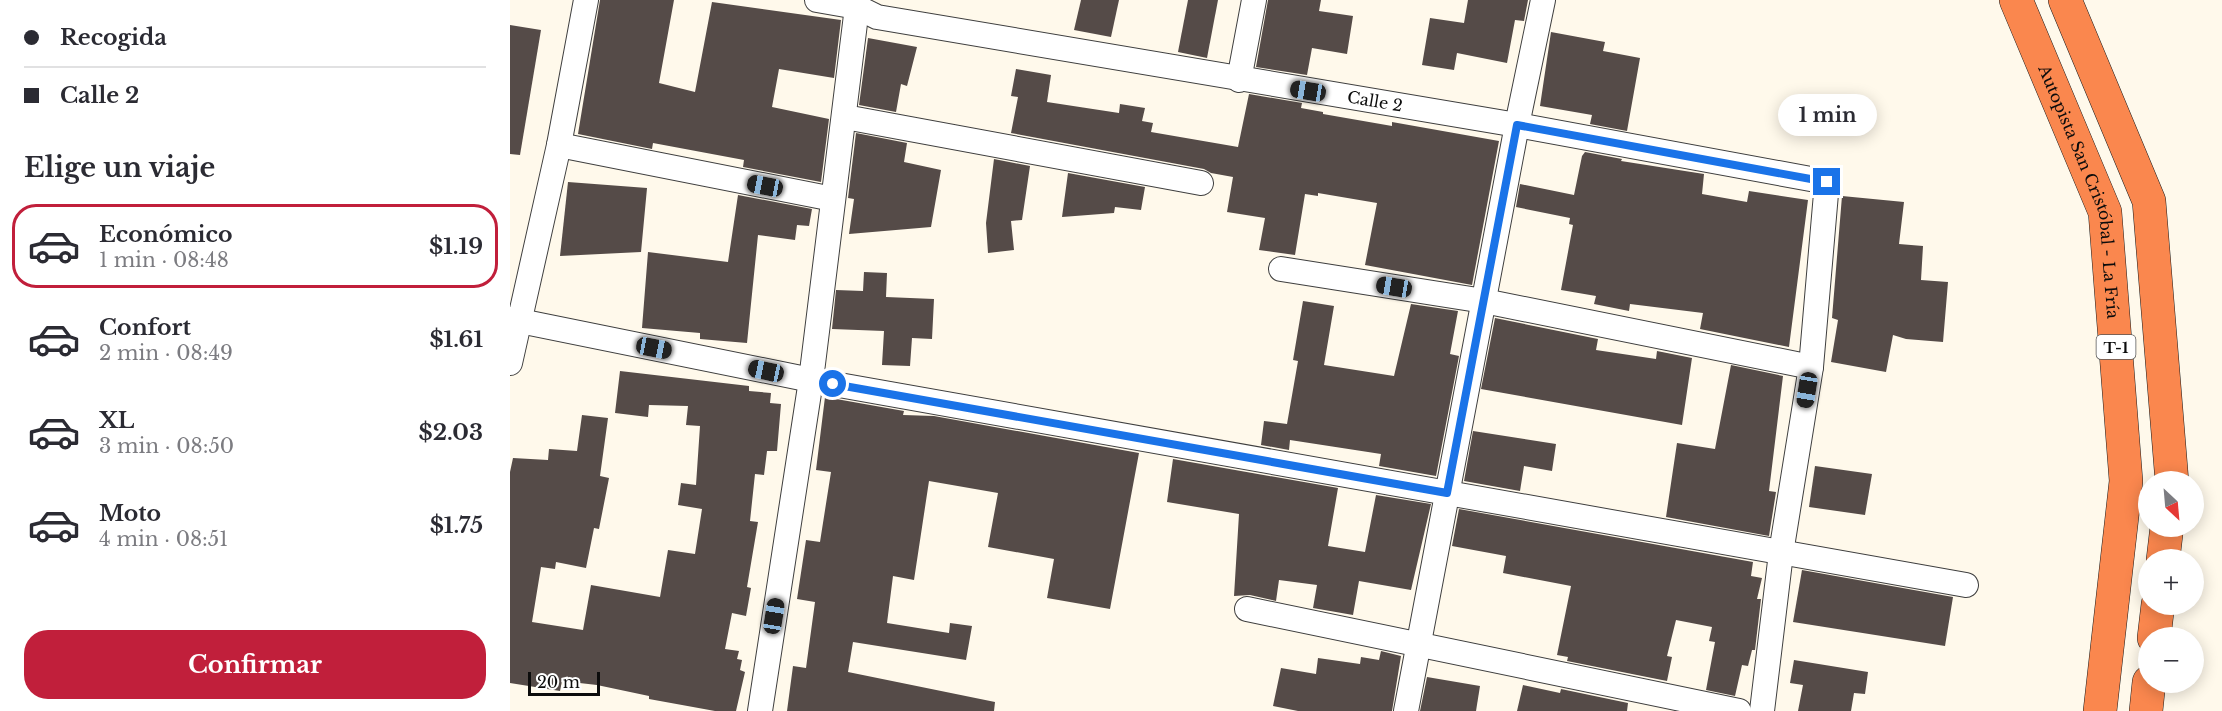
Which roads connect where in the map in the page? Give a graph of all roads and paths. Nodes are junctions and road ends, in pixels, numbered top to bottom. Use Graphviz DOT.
graph roads {
  1 [pos="586,0"];
  2 [pos="817,0"];
  3 [pos="1254,0"];
  4 [pos="1544,0"];
  5 [pos="2016,0"];
  6 [pos="2065,0"];
  7 [pos="872,8"];
  8 [pos="1239,80"];
  9 [pos="845,117"];
  10 [pos="1517,125"];
  11 [pos="559,145"];
  12 [pos="1201,183"];
  13 [pos="833,199"];
  14 [pos="1281,269"];
  15 [pos="1484,302"];
  16 [pos="514,319"];
  17 [pos="510,363"];
  18 [pos="1811,367"];
  19 [pos="811,380"];
  20 [pos="2171,471"];
  21 [pos="1447,493"];
  22 [pos="1781,553"];
  23 [pos="1966,585"];
  24 [pos="1247,609"];
  25 [pos="1418,644"];
  26 [pos="2148,693"];
  27 [pos="759,711"];
  28 [pos="1406,711"];
  29 [pos="1739,711"];
  30 [pos="1762,711"];
  31 [pos="2100,711"];
  32 [pos="2146,711"];
  1 -- 11 [label="street"];
  2 -- 7 [label="street, Calle 2"];
  3 -- 8 [label="street"];
  4 -- 10 [label="street"];
  5 -- 31 [label="highway, Autopista San Cristóbal - La Fría / T-1"];
  6 -- 20 [label="highway, T-1"];
  7 -- 8 [label="street, Calle 2"];
  7 -- 9 [label="street"];
  8 -- 10 [label="street, Calle 2"];
  9 -- 12 [label="street"];
  9 -- 13 [label="street"];
  10 -- 15 [label="street"];
  10 -- 18 [label="street, Calle 2"];
  11 -- 13 [label="street"];
  11 -- 16 [label="street"];
  13 -- 19 [label="street"];
  14 -- 15 [label="street"];
  15 -- 18 [label="street"];
  15 -- 21 [label="street"];
  16 -- 17 [label="street"];
  16 -- 19 [label="street"];
  18 -- 22 [label="street"];
  19 -- 21 [label="street"];
  19 -- 27 [label="street"];
  21 -- 22 [label="street"];
  21 -- 25 [label="street"];
  22 -- 23 [label="street"];
  22 -- 30 [label="street"];
  24 -- 25 [label="street"];
  25 -- 28 [label="street"];
  25 -- 29 [label="street"];
  26 -- 32 [label="highway"];
}
